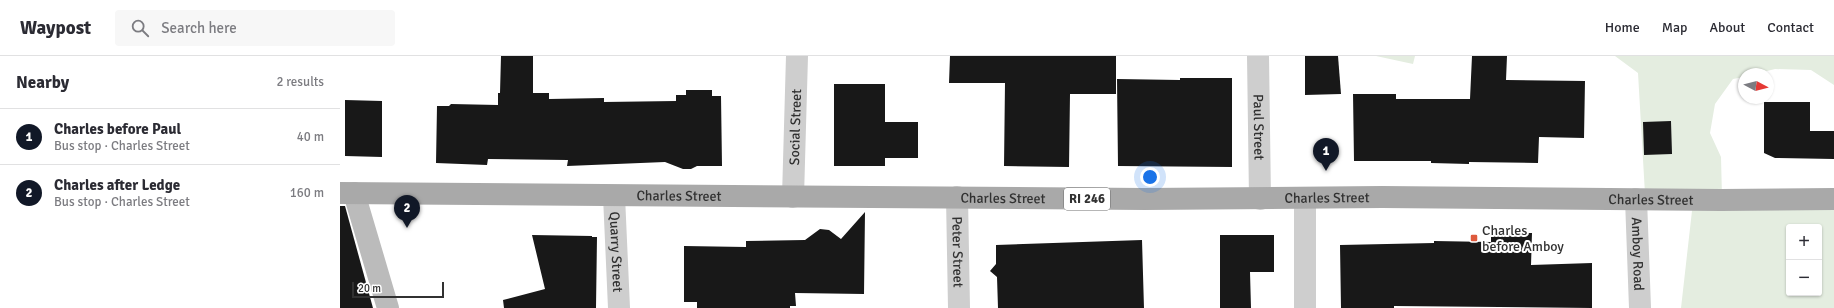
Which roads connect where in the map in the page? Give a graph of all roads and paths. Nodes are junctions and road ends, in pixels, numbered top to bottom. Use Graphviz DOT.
graph roads {
  1 [pos="797,56"];
  2 [pos="1258,56"];
  3 [pos="347,193"];
  4 [pos="614,196"];
  5 [pos="957,197"];
  6 [pos="793,198"];
  7 [pos="1304,198"];
  8 [pos="1260,199"];
  9 [pos="1636,199"];
  10 [pos="1834,199"];
  11 [pos="388,308"];
  12 [pos="619,308"];
  13 [pos="959,308"];
  14 [pos="1305,308"];
  15 [pos="1640,308"];
  1 -- 6 [label="street, Social Street"];
  2 -- 8 [label="street, Paul Street"];
  3 -- 4 [label="main road, Charles Street / RI 246"];
  3 -- 11 [label="street"];
  4 -- 6 [label="main road, Charles Street / RI 246"];
  4 -- 12 [label="street, Quarry Street"];
  5 -- 6 [label="main road, Charles Street / RI 246"];
  5 -- 8 [label="main road, Charles Street / RI 246"];
  5 -- 13 [label="street, Peter Street"];
  7 -- 8 [label="main road, Charles Street / RI 246"];
  7 -- 9 [label="main road, Charles Street / RI 246"];
  7 -- 14 [label="street"];
  9 -- 10 [label="main road, Charles Street / RI 246"];
  9 -- 15 [label="street, Amboy Road"];
}
